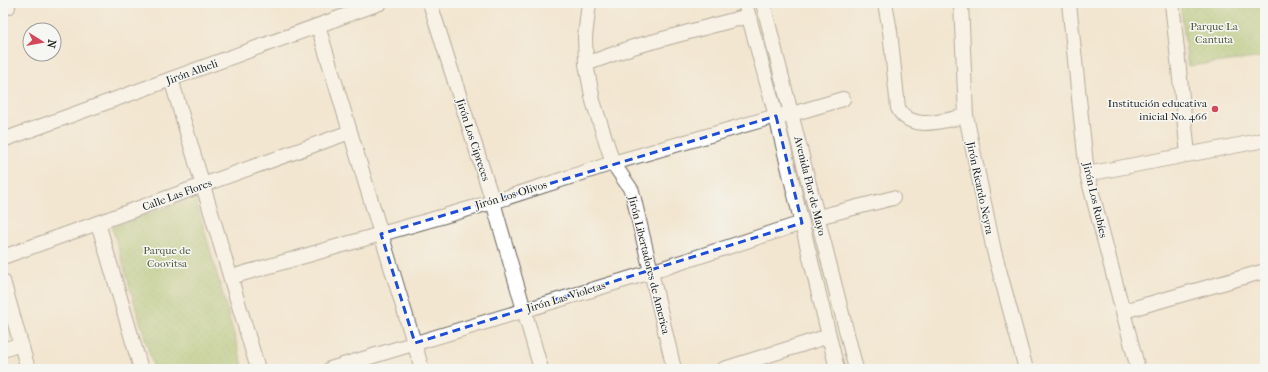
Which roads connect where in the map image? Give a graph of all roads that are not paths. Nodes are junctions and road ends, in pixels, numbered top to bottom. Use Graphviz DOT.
graph roads {
  1 [pos="380,3"];
  2 [pos="430,3"];
  3 [pos="589,3"];
  4 [pos="763,3"];
  5 [pos="886,3"];
  6 [pos="961,3"];
  7 [pos="1069,3"];
  8 [pos="1172,3"];
  9 [pos="747,9"];
  10 [pos="318,26"];
  11 [pos="586,64"];
  12 [pos="171,79"];
  13 [pos="843,99"];
  14 [pos="792,114"];
  15 [pos="776,116"];
  16 [pos="966,116"];
  17 [pos="350,132"];
  18 [pos="3,140"];
  19 [pos="1265,140"];
  20 [pos="1188,154"];
  21 [pos="613,163"];
  22 [pos="1086,174"];
  23 [pos="203,186"];
  24 [pos="893,198"];
  25 [pos="493,202"];
  26 [pos="818,217"];
  27 [pos="98,223"];
  28 [pos="802,223"];
  29 [pos="381,234"];
  30 [pos="3,257"];
  31 [pos="1265,271"];
  32 [pos="651,272"];
  33 [pos="231,277"];
  34 [pos="3,281"];
  35 [pos="524,310"];
  36 [pos="1124,312"];
  37 [pos="829,336"];
  38 [pos="21,344"];
  39 [pos="415,344"];
  40 [pos="3,350"];
  41 [pos="28,369"];
  42 [pos="141,369"];
  43 [pos="258,369"];
  44 [pos="330,369"];
  45 [pos="422,369"];
  46 [pos="541,369"];
  47 [pos="674,369"];
  48 [pos="724,369"];
  49 [pos="837,369"];
  50 [pos="856,369"];
  51 [pos="1026,369"];
  52 [pos="1138,369"];
  1 -- 10 [label="street, Jirón Alheli"];
  2 -- 25 [label="street, Jirón Los Cipreces"];
  3 -- 11 [label="street, Jirón Libertadores de America"];
  4 -- 14 [label="street, Avenida Flor de Mayo"];
  5 -- 16 [label="street"];
  6 -- 16 [label="street, Jirón Ricardo Neyra"];
  7 -- 22 [label="street, Jirón Los Rubíes"];
  8 -- 20 [label="street"];
  9 -- 11 [label="street"];
  9 -- 15 [label="street, Avenida Flor de Mayo"];
  10 -- 12 [label="street, Jirón Alheli"];
  10 -- 17 [label="street"];
  11 -- 21 [label="street, Jirón Libertadores de America"];
  12 -- 18 [label="street, Jirón Alheli"];
  12 -- 23 [label="street"];
  13 -- 14 [label="street, Jirón Los Olivos"];
  14 -- 15 [label="street, Jirón Los Olivos"];
  14 -- 26 [label="street, Avenida Flor de Mayo"];
  15 -- 21 [label="street, Jirón Los Olivos"];
  15 -- 28 [label="street, Avenida Flor de Mayo"];
  16 -- 51 [label="street, Jirón Ricardo Neyra"];
  17 -- 23 [label="street, Calle Las Flores"];
  17 -- 29 [label="street"];
  19 -- 20 [label="street"];
  20 -- 22 [label="street"];
  21 -- 25 [label="street, Jirón Los Olivos"];
  21 -- 32 [label="street, Jirón Libertadores de America"];
  22 -- 36 [label="street, Jirón Los Rubíes"];
  23 -- 27 [label="street, Calle Las Flores"];
  23 -- 33 [label="street"];
  24 -- 26 [label="street"];
  25 -- 29 [label="street, Jirón Los Olivos"];
  25 -- 35 [label="street, Jirón Los Cipreces"];
  26 -- 50 [label="street, Avenida Flor de Mayo"];
  27 -- 30 [label="street, Calle Las Flores"];
  27 -- 42 [label="street"];
  28 -- 32 [label="street, Jirón Las Violetas"];
  28 -- 37 [label="street, Avenida Flor de Mayo"];
  29 -- 33 [label="street, Jirón Los Olivos"];
  29 -- 39 [label="street"];
  31 -- 36 [label="street"];
  32 -- 35 [label="street, Jirón Las Violetas"];
  32 -- 47 [label="street, Jirón Libertadores de America"];
  33 -- 43 [label="street"];
  34 -- 38 [label="street"];
  35 -- 39 [label="street, Jirón Las Violetas"];
  35 -- 46 [label="street, Jirón Los Cipreces"];
  36 -- 52 [label="street, Jirón Los Rubíes"];
  37 -- 48 [label="street"];
  37 -- 49 [label="street, Avenida Flor de Mayo"];
  38 -- 40 [label="street"];
  38 -- 41 [label="street"];
  39 -- 44 [label="street, Jirón Las Violetas"];
  39 -- 45 [label="street"];
}
